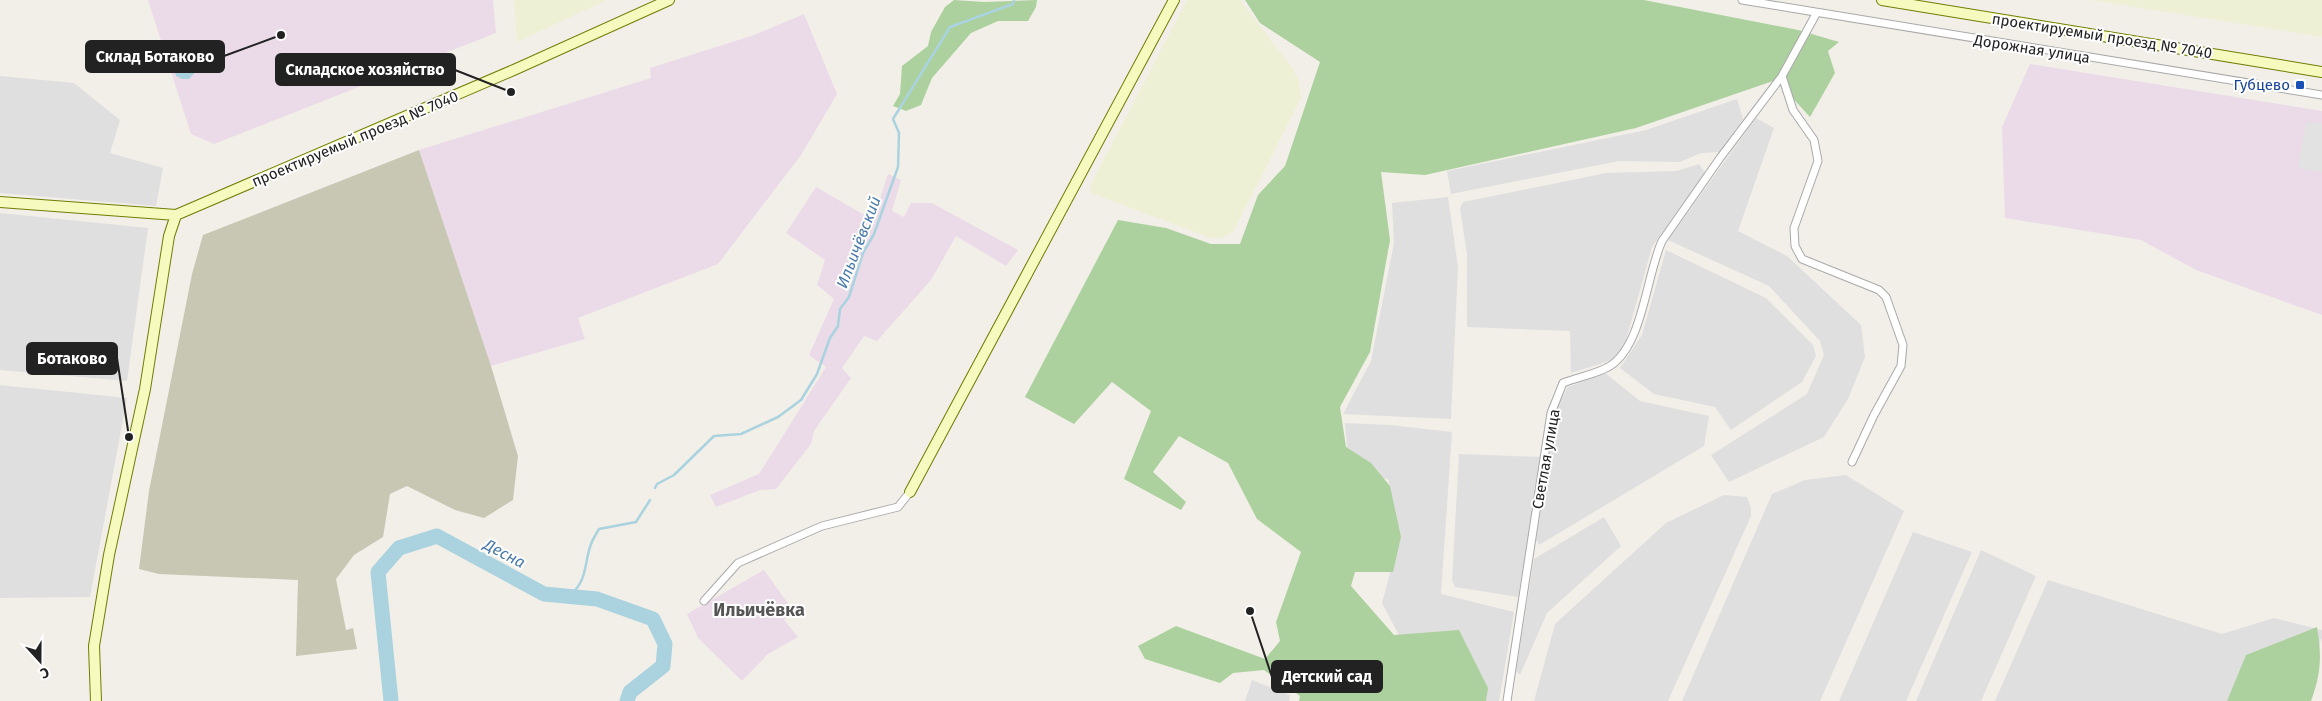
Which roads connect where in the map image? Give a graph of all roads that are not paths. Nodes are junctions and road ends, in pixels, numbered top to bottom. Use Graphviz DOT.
graph roads {
  1 [pos="669,0"];
  2 [pos="1174,0"];
  3 [pos="1742,0"];
  4 [pos="1882,0"];
  5 [pos="1816,14"];
  6 [pos="2322,72"];
  7 [pos="1782,76"];
  8 [pos="2322,95"];
  9 [pos="0,202"];
  10 [pos="176,215"];
  11 [pos="1852,462"];
  12 [pos="910,492"];
  13 [pos="704,601"];
  14 [pos="96,701"];
  15 [pos="1507,701"];
  1 -- 10 [label="main road, проектируемый проезд № 7040"];
  2 -- 12 [label="main road"];
  3 -- 5 [label="street, Дорожная улица"];
  4 -- 6 [label="main road, проектируемый проезд № 7040"];
  5 -- 7 [label="street, Светлая улица"];
  5 -- 8 [label="street, Дорожная улица"];
  7 -- 11 [label="street"];
  7 -- 15 [label="street, Светлая улица"];
  9 -- 10 [label="main road"];
  10 -- 14 [label="main road"];
  12 -- 13 [label="street"];
}
